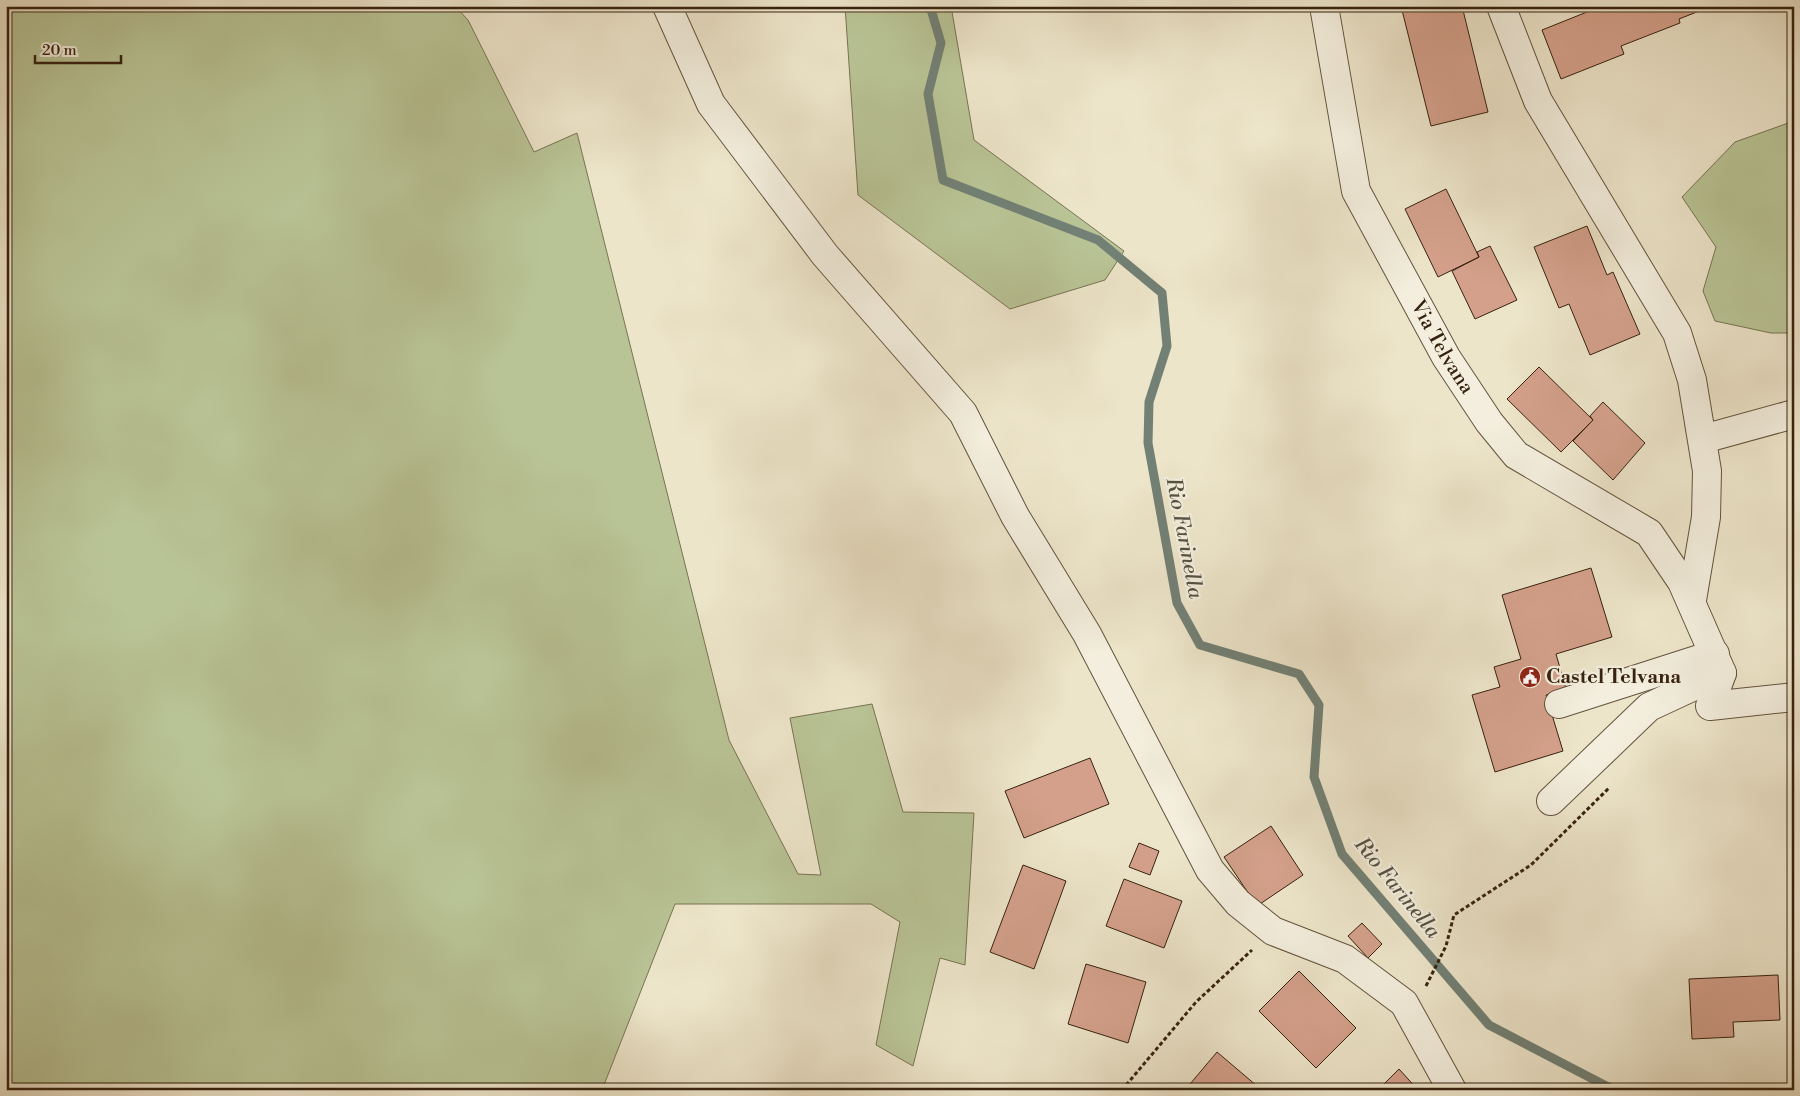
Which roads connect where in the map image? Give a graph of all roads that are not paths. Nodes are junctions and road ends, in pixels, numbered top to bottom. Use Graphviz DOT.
graph roads {
  1 [pos="668,6"];
  2 [pos="1324,6"];
  3 [pos="1501,6"];
  4 [pos="1794,414"];
  5 [pos="1703,439"];
  6 [pos="1692,600"];
  7 [pos="1718,663"];
  8 [pos="1794,697"];
  9 [pos="1559,704"];
  10 [pos="1551,801"];
  11 [pos="1452,1090"];
  1 -- 11 [label="street"];
  2 -- 6 [label="street, Via Telvana"];
  3 -- 5 [label="street"];
  4 -- 5 [label="street"];
  5 -- 6 [label="street"];
  6 -- 7 [label="street, Via Telvana"];
  7 -- 8 [label="street"];
  7 -- 9 [label="street"];
  7 -- 10 [label="street"];
}
